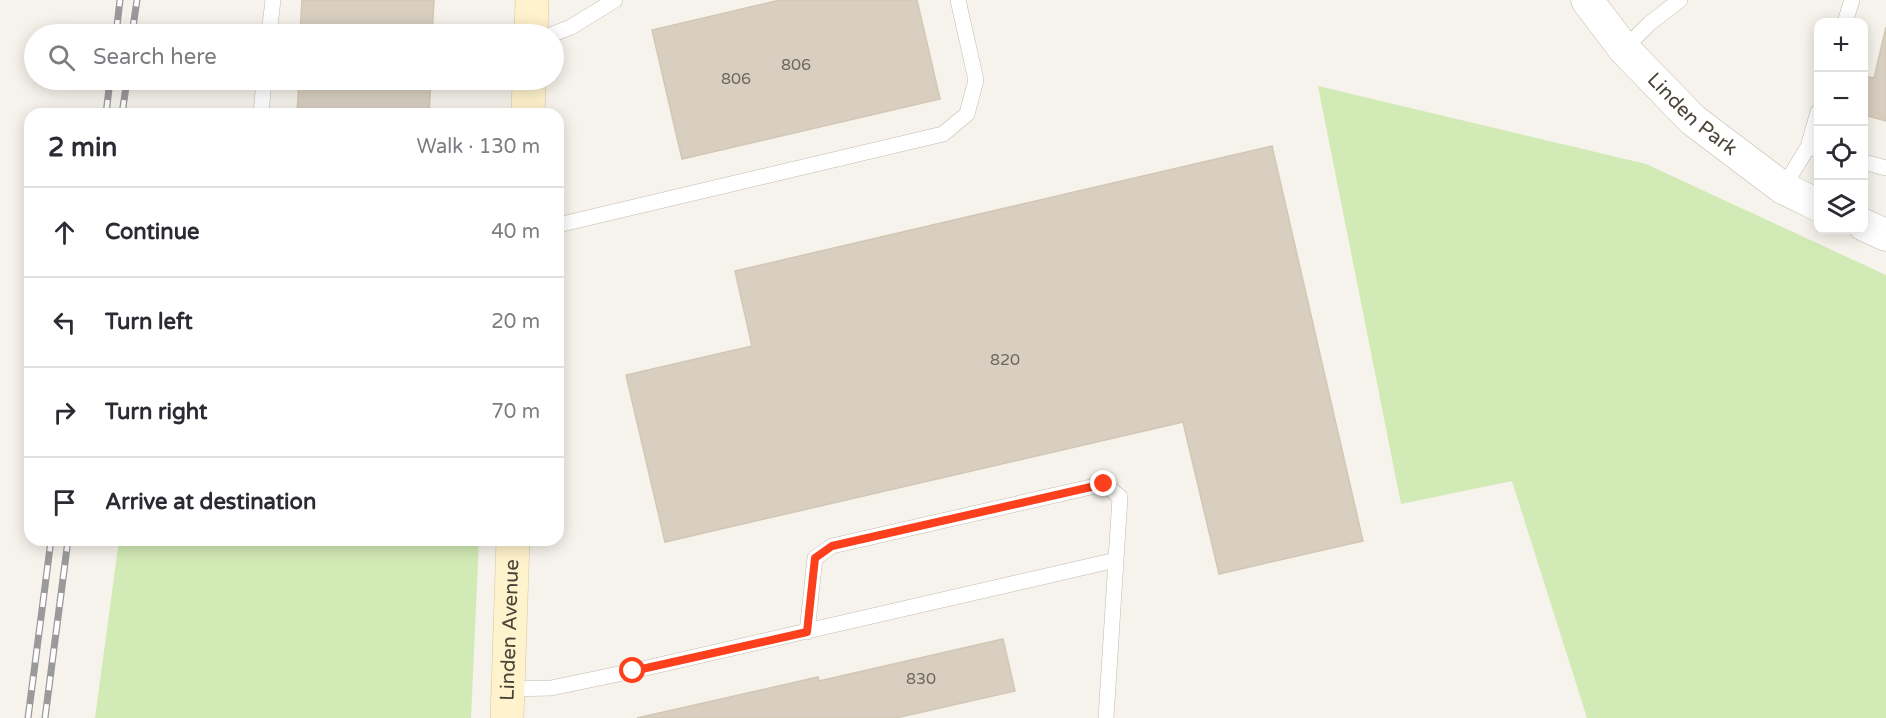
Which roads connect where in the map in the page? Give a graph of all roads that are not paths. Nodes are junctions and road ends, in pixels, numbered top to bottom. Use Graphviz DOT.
graph roads {
  1 [pos="273,0"];
  2 [pos="532,0"];
  3 [pos="615,0"];
  4 [pos="958,0"];
  5 [pos="1587,0"];
  6 [pos="1680,0"];
  7 [pos="1852,0"];
  8 [pos="1846,18"];
  9 [pos="270,24"];
  10 [pos="531,24"];
  11 [pos="564,30"];
  12 [pos="1624,49"];
  13 [pos="263,90"];
  14 [pos="529,90"];
  15 [pos="262,108"];
  16 [pos="528,108"];
  17 [pos="1816,126"];
  18 [pos="1813,148"];
  19 [pos="1868,163"];
  20 [pos="1886,168"];
  21 [pos="1783,188"];
  22 [pos="1814,203"];
  23 [pos="564,224"];
  24 [pos="1868,227"];
  25 [pos="1886,235"];
  26 [pos="513,546"];
  27 [pos="1116,560"];
  28 [pos="807,632"];
  29 [pos="508,704"];
  30 [pos="1106,718"];
  1 -- 9 [label="lane"];
  2 -- 10 [label="main road"];
  3 -- 11 [label="lane"];
  4 -- 23 [label="lane"];
  5 -- 12 [label="street, Linden Park"];
  6 -- 12 [label="lane"];
  7 -- 8 [label="lane"];
  12 -- 21 [label="street, Linden Park"];
  13 -- 15 [label="lane"];
  14 -- 16 [label="main road"];
  17 -- 18 [label="lane"];
  18 -- 21 [label="lane"];
  19 -- 20 [label="lane"];
  21 -- 22 [label="street, Linden Park"];
  24 -- 25 [label="street"];
  26 -- 29 [label="main road, Linden Avenue"];
  27 -- 28 [label="lane"];
  27 -- 28 [label="lane"];
  27 -- 30 [label="lane"];
  28 -- 29 [label="lane"];
}
